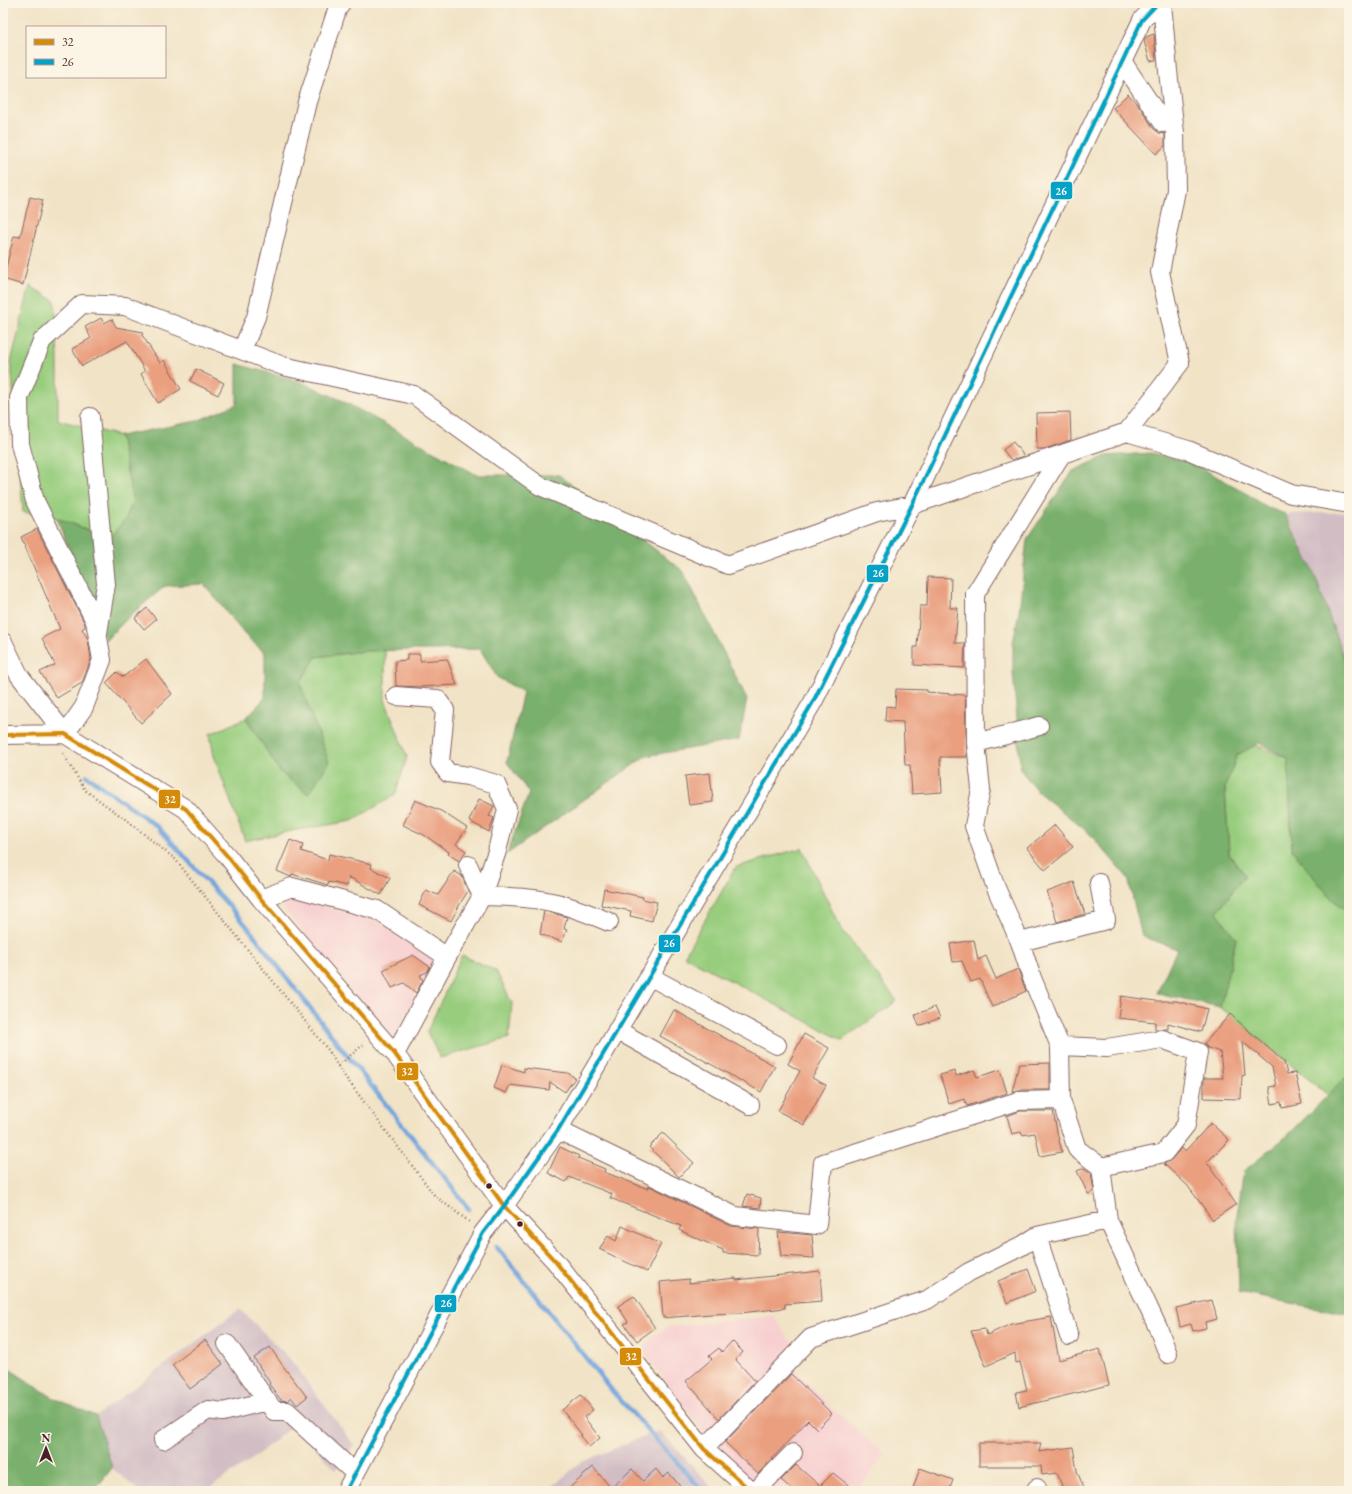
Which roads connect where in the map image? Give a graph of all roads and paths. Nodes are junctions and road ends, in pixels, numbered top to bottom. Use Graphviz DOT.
graph roads {
  1 [pos="341,3"];
  2 [pos="1158,3"];
  3 [pos="1162,3"];
  4 [pos="1122,61"];
  5 [pos="1163,123"];
  6 [pos="242,350"];
  7 [pos="90,417"];
  8 [pos="1127,432"];
  9 [pos="1061,455"];
  10 [pos="1349,504"];
  11 [pos="912,505"];
  12 [pos="97,635"];
  13 [pos="3,642"];
  14 [pos="396,696"];
  15 [pos="1039,726"];
  16 [pos="58,734"];
  17 [pos="3,735"];
  18 [pos="976,743"];
  19 [pos="468,865"];
  20 [pos="1099,883"];
  21 [pos="482,896"];
  22 [pos="261,899"];
  23 [pos="609,922"];
  24 [pos="1020,942"];
  25 [pos="448,957"];
  26 [pos="649,976"];
  27 [pos="617,1030"];
  28 [pos="777,1045"];
  29 [pos="1060,1046"];
  30 [pos="353,1053"];
  31 [pos="395,1054"];
  32 [pos="338,1066"];
  33 [pos="1061,1100"];
  34 [pos="750,1105"];
  35 [pos="558,1130"];
  36 [pos="1101,1168"];
  37 [pos="504,1206"];
  38 [pos="1108,1220"];
  39 [pos="483,1233"];
  40 [pos="1037,1236"];
  41 [pos="1069,1336"];
  42 [pos="227,1344"];
  43 [pos="1168,1354"];
  44 [pos="267,1400"];
  45 [pos="163,1440"];
  46 [pos="704,1449"];
  47 [pos="793,1452"];
  48 [pos="355,1473"];
  49 [pos="346,1491"];
  50 [pos="751,1491"];
  51 [pos="756,1491"];
  1 -- 6 [label="street"];
  2 -- 4 [label="street"];
  3 -- 8 [label="street"];
  4 -- 5 [label="street"];
  4 -- 11 [label="street"];
  6 -- 11 [label="street"];
  6 -- 12 [label="street"];
  7 -- 12 [label="street"];
  8 -- 9 [label="street"];
  8 -- 10 [label="street"];
  9 -- 11 [label="street"];
  9 -- 18 [label="street"];
  11 -- 26 [label="street"];
  12 -- 16 [label="street"];
  13 -- 16 [label="street"];
  14 -- 21 [label="street"];
  15 -- 18 [label="street"];
  16 -- 17 [label="street"];
  16 -- 22 [label="street"];
  16 -- 32 [label="path"];
  18 -- 24 [label="street"];
  19 -- 21 [label="street"];
  20 -- 24 [label="street"];
  21 -- 23 [label="street"];
  21 -- 25 [label="street"];
  22 -- 25 [label="street"];
  22 -- 31 [label="street"];
  24 -- 29 [label="street"];
  25 -- 31 [label="street"];
  26 -- 27 [label="street"];
  26 -- 28 [label="street"];
  27 -- 34 [label="street"];
  27 -- 35 [label="street"];
  29 -- 33 [label="street"];
  29 -- 36 [label="street"];
  30 -- 32 [label="path"];
  31 -- 37 [label="street"];
  32 -- 39 [label="path"];
  33 -- 35 [label="street"];
  33 -- 36 [label="street"];
  35 -- 37 [label="street"];
  36 -- 38 [label="street"];
  37 -- 39 [label="street"];
  37 -- 46 [label="street"];
  38 -- 40 [label="street"];
  38 -- 43 [label="street"];
  39 -- 48 [label="street"];
  40 -- 41 [label="street"];
  40 -- 46 [label="street"];
  42 -- 44 [label="street"];
  44 -- 45 [label="street"];
  44 -- 48 [label="street"];
  46 -- 50 [label="street"];
  47 -- 51 [label="street"];
  48 -- 49 [label="street"];
}
